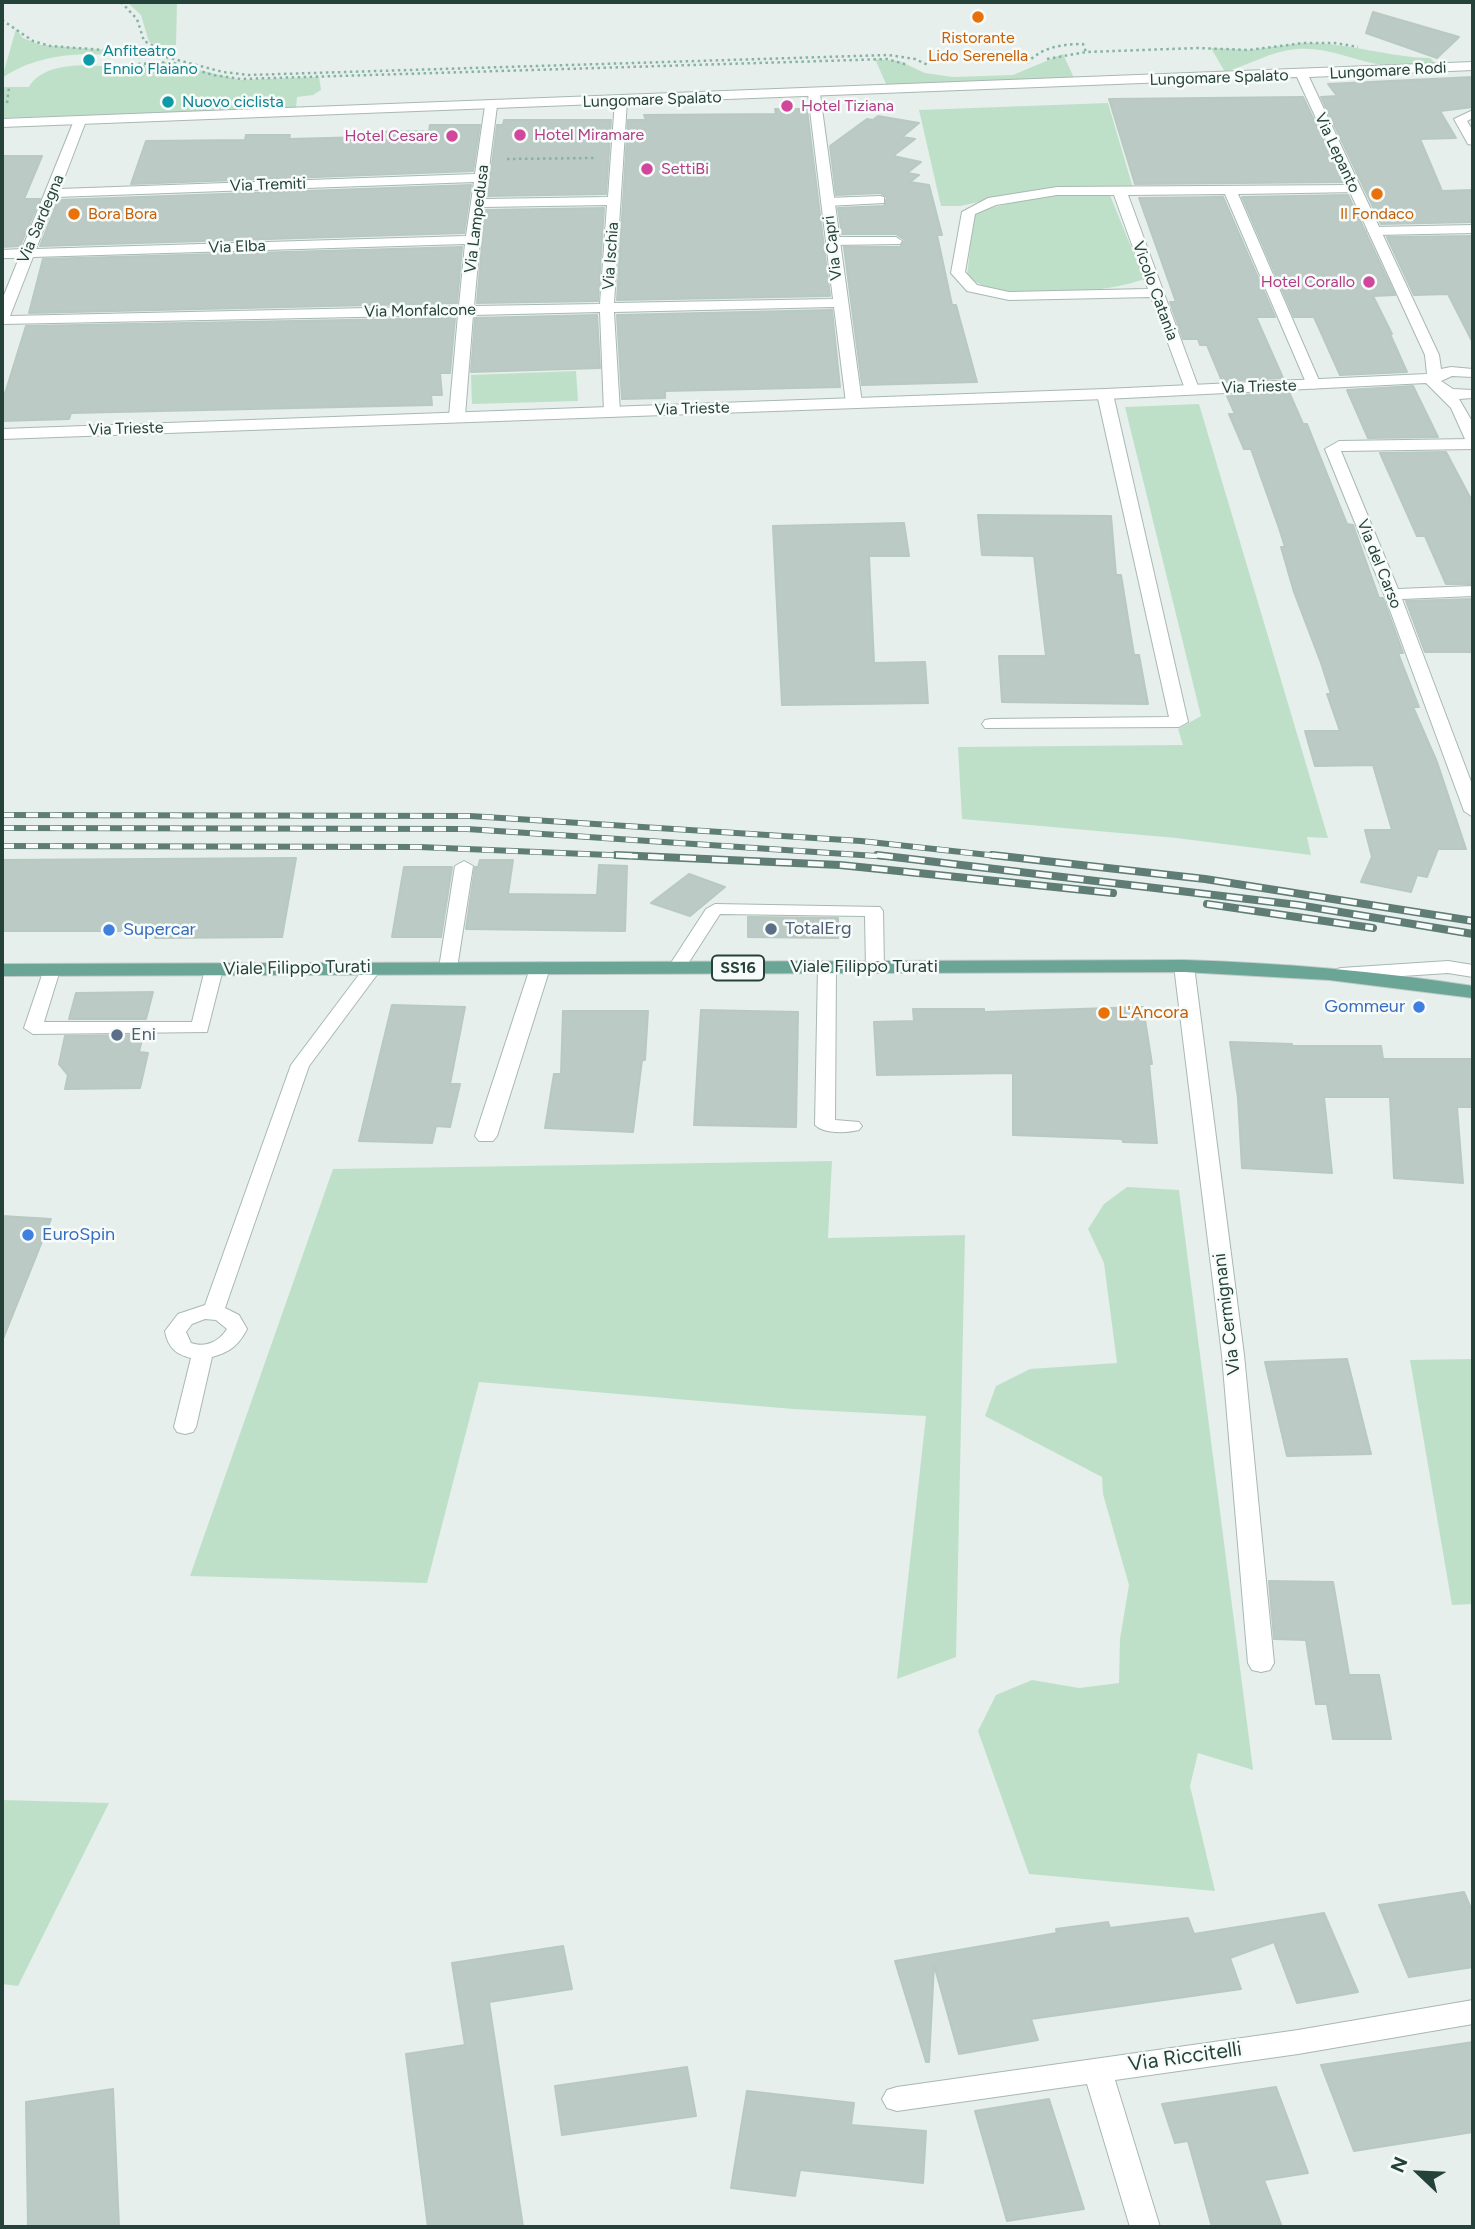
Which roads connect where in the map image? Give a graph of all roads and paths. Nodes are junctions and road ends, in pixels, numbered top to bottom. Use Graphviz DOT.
graph roads {
  1 [pos="121,2"];
  2 [pos="2,20"];
  3 [pos="1297,44"];
  4 [pos="158,54"];
  5 [pos="166,57"];
  6 [pos="814,61"];
  7 [pos="171,62"];
  8 [pos="138,64"];
  9 [pos="151,64"];
  10 [pos="1473,66"];
  11 [pos="1021,67"];
  12 [pos="936,69"];
  13 [pos="131,71"];
  14 [pos="1302,75"];
  15 [pos="814,94"];
  16 [pos="621,101"];
  17 [pos="491,106"];
  18 [pos="1469,114"];
  19 [pos="80,121"];
  20 [pos="2,123"];
  21 [pos="1473,141"];
  22 [pos="618,158"];
  23 [pos="485,160"];
  24 [pos="482,178"];
  25 [pos="1354,189"];
  26 [pos="1230,191"];
  27 [pos="53,192"];
  28 [pos="1120,192"];
  29 [pos="615,201"];
  30 [pos="880,201"];
  31 [pos="827,202"];
  32 [pos="478,203"];
  33 [pos="1473,229"];
  34 [pos="1374,231"];
  35 [pos="472,240"];
  36 [pos="896,240"];
  37 [pos="832,241"];
  38 [pos="2,254"];
  39 [pos="26,254"];
  40 [pos="1155,293"];
  41 [pos="839,303"];
  42 [pos="607,306"];
  43 [pos="467,310"];
  44 [pos="2,319"];
  45 [pos="1432,355"];
  46 [pos="1470,372"];
  47 [pos="1437,383"];
  48 [pos="1314,384"];
  49 [pos="1192,389"];
  50 [pos="1105,394"];
  51 [pos="1473,396"];
  52 [pos="854,403"];
  53 [pos="612,412"];
  54 [pos="457,416"];
  55 [pos="1466,420"];
  56 [pos="2,434"];
  57 [pos="1473,442"];
  58 [pos="1473,591"];
  59 [pos="1392,594"];
  60 [pos="990,724"];
  61 [pos="1473,811"];
  62 [pos="464,866"];
  63 [pos="1184,966"];
  64 [pos="827,967"];
  65 [pos="373,968"];
  66 [pos="448,968"];
  67 [pos="540,968"];
  68 [pos="875,968"];
  69 [pos="214,969"];
  70 [pos="676,969"];
  71 [pos="2,970"];
  72 [pos="51,970"];
  73 [pos="1473,971"];
  74 [pos="1339,974"];
  75 [pos="1473,992"];
  76 [pos="852,1126"];
  77 [pos="486,1136"];
  78 [pos="213,1312"];
  79 [pos="203,1352"];
  80 [pos="185,1427"];
  81 [pos="1261,1663"];
  82 [pos="1473,2012"];
  83 [pos="1097,2069"];
  84 [pos="897,2099"];
  85 [pos="1145,2227"];
  1 -- 4 [label="path"];
  2 -- 4 [label="path"];
  3 -- 11 [label="path"];
  4 -- 5 [label="path"];
  5 -- 7 [label="path"];
  5 -- 12 [label="path"];
  6 -- 7 [label="path"];
  7 -- 9 [label="path"];
  8 -- 9 [label="path"];
  9 -- 13 [label="path"];
  10 -- 14 [label="street, Lungomare Rodi"];
  14 -- 15 [label="street, Lungomare Spalato"];
  14 -- 25 [label="street, Via Lepanto"];
  15 -- 16 [label="street, Lungomare Spalato"];
  15 -- 31 [label="street, Via Capri"];
  16 -- 17 [label="street, Lungomare Spalato"];
  16 -- 22 [label="street, Via Ischia"];
  17 -- 19 [label="street, Lungomare Spalato"];
  17 -- 23 [label="street, Via Lampedusa"];
  18 -- 21 [label="street"];
  19 -- 20 [label="street, Lungomare Spalato"];
  19 -- 27 [label="street, Via Sardegna"];
  22 -- 23 [label="path"];
  22 -- 29 [label="street, Via Ischia"];
  23 -- 24 [label="street, Via Lampedusa"];
  24 -- 27 [label="street, Via Tremiti"];
  24 -- 32 [label="street, Via Lampedusa"];
  25 -- 26 [label="street"];
  25 -- 34 [label="street, Via Lepanto"];
  26 -- 28 [label="street"];
  26 -- 48 [label="street"];
  27 -- 39 [label="street, Via Sardegna"];
  28 -- 40 [label="street, Vicolo Catania"];
  28 -- 40 [label="street"];
  29 -- 32 [label="street"];
  29 -- 42 [label="street, Via Ischia"];
  30 -- 31 [label="lane"];
  31 -- 37 [label="street, Via Capri"];
  32 -- 35 [label="street, Via Lampedusa"];
  33 -- 34 [label="street"];
  34 -- 45 [label="street, Via Lepanto"];
  35 -- 39 [label="street, Via Elba"];
  35 -- 43 [label="street, Via Lampedusa"];
  36 -- 37 [label="lane"];
  37 -- 41 [label="street, Via Capri"];
  38 -- 39 [label="street, Via Elba"];
  39 -- 44 [label="street, Via Sardegna"];
  40 -- 49 [label="street, Vicolo Catania"];
  41 -- 42 [label="street, Via Monfalcone"];
  41 -- 52 [label="street, Via Capri"];
  42 -- 43 [label="street, Via Monfalcone"];
  42 -- 53 [label="street, Via Ischia"];
  43 -- 44 [label="street, Via Monfalcone"];
  43 -- 54 [label="street, Via Lampedusa"];
  45 -- 46 [label="street"];
  45 -- 47 [label="street, Via Lepanto"];
  46 -- 47 [label="street"];
  47 -- 48 [label="street, Via Trieste"];
  47 -- 51 [label="street"];
  47 -- 55 [label="street"];
  48 -- 49 [label="street, Via Trieste"];
  49 -- 50 [label="street, Via Trieste"];
  50 -- 52 [label="street, Via Trieste"];
  50 -- 60 [label="street"];
  51 -- 55 [label="street"];
  52 -- 53 [label="street, Via Trieste"];
  53 -- 54 [label="street, Via Trieste"];
  54 -- 56 [label="street, Via Trieste"];
  55 -- 57 [label="street"];
  57 -- 59 [label="street, Via del Carso"];
  58 -- 59 [label="street"];
  59 -- 61 [label="street, Via del Carso"];
  62 -- 66 [label="lane"];
  63 -- 68 [label="main road, Viale Filippo Turati / SS16"];
  63 -- 74 [label="main road, Viale Filippo Turati / SS16"];
  63 -- 81 [label="street, Via Cermignani"];
  64 -- 68 [label="main road, Viale Filippo Turati / SS16"];
  64 -- 70 [label="main road, Viale Filippo Turati / SS16"];
  64 -- 76 [label="lane"];
  65 -- 66 [label="main road, Viale Filippo Turati / SS16"];
  65 -- 69 [label="main road, Viale Filippo Turati / SS16"];
  65 -- 78 [label="lane"];
  66 -- 67 [label="main road, Viale Filippo Turati / SS16"];
  67 -- 70 [label="main road, Viale Filippo Turati / SS16"];
  67 -- 77 [label="street"];
  68 -- 70 [label="lane"];
  69 -- 72 [label="main road, Viale Filippo Turati / SS16"];
  69 -- 72 [label="lane"];
  71 -- 72 [label="main road, Viale Filippo Turati / SS16"];
  73 -- 74 [label="street"];
  74 -- 75 [label="main road, Viale Filippo Turati / SS16"];
  78 -- 79 [label="lane"];
  78 -- 79 [label="lane"];
  79 -- 80 [label="lane"];
  82 -- 83 [label="street, Via Riccitelli"];
  83 -- 84 [label="street, Via Riccitelli"];
  83 -- 85 [label="street"];
}
